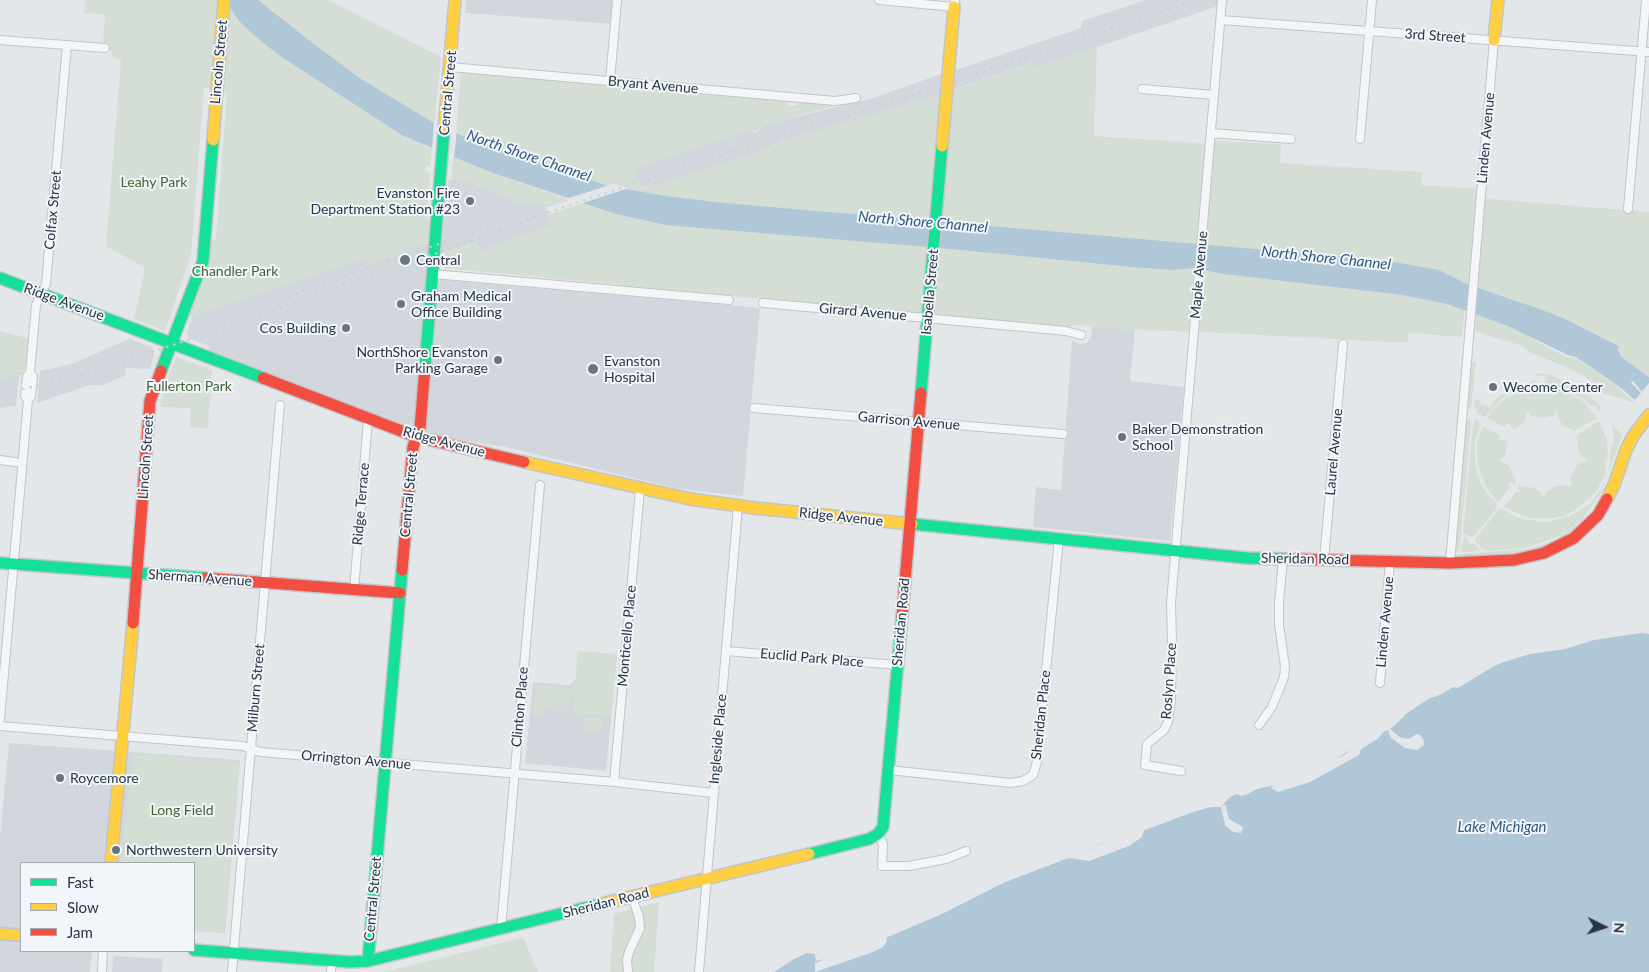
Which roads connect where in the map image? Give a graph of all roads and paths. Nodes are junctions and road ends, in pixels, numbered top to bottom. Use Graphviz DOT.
graph roads {
  1 [pos="224,0"];
  2 [pos="456,0"];
  3 [pos="617,0"];
  4 [pos="879,0"];
  5 [pos="1222,0"];
  6 [pos="1372,0"];
  7 [pos="1498,0"];
  8 [pos="1646,0"];
  9 [pos="954,3"];
  10 [pos="1221,20"];
  11 [pos="1370,31"];
  12 [pos="0,40"];
  13 [pos="1494,40"];
  14 [pos="67,45"];
  15 [pos="105,48"];
  16 [pos="1645,52"];
  17 [pos="450,67"];
  18 [pos="610,81"];
  19 [pos="1142,89"];
  20 [pos="1214,96"];
  21 [pos="856,98"];
  22 [pos="1211,134"];
  23 [pos="1291,139"];
  24 [pos="1360,139"];
  25 [pos="1628,209"];
  26 [pos="433,274"];
  27 [pos="0,278"];
  28 [pos="41,294"];
  29 [pos="729,300"];
  30 [pos="763,303"];
  31 [pos="928,318"];
  32 [pos="1081,335"];
  33 [pos="171,344"];
  34 [pos="1343,344"];
  35 [pos="280,405"];
  36 [pos="754,408"];
  37 [pos="368,419"];
  38 [pos="1646,419"];
  39 [pos="919,421"];
  40 [pos="1063,434"];
  41 [pos="417,437"];
  42 [pos="0,460"];
  43 [pos="22,463"];
  44 [pos="540,485"];
  45 [pos="640,489"];
  46 [pos="738,506"];
  47 [pos="910,524"];
  48 [pos="1059,539"];
  49 [pos="1175,551"];
  50 [pos="1282,559"];
  51 [pos="1324,560"];
  52 [pos="1390,561"];
  53 [pos="0,562"];
  54 [pos="1450,563"];
  55 [pos="14,564"];
  56 [pos="137,573"];
  57 [pos="265,583"];
  58 [pos="354,590"];
  59 [pos="400,593"];
  60 [pos="726,650"];
  61 [pos="898,665"];
  62 [pos="1380,683"];
  63 [pos="0,719"];
  64 [pos="1258,725"];
  65 [pos="0,726"];
  66 [pos="122,736"];
  67 [pos="251,749"];
  68 [pos="385,762"];
  69 [pos="888,770"];
  70 [pos="1181,771"];
  71 [pos="514,773"];
  72 [pos="614,782"];
  73 [pos="713,793"];
  74 [pos="878,834"];
  75 [pos="966,851"];
  76 [pos="111,862"];
  77 [pos="706,879"];
  78 [pos="632,897"];
  79 [pos="501,929"];
  80 [pos="0,934"];
  81 [pos="20,935"];
  82 [pos="195,950"];
  83 [pos="103,952"];
  84 [pos="233,953"];
  85 [pos="368,961"];
  86 [pos="331,966"];
  87 [pos="102,972"];
  88 [pos="232,972"];
  89 [pos="628,972"];
  90 [pos="698,972"];
  1 -- 33 [label="street, Lincoln Street"];
  2 -- 17 [label="street, Central Street"];
  3 -- 18 [label="street"];
  4 -- 9 [label="street"];
  5 -- 10 [label="street, Maple Avenue"];
  6 -- 11 [label="street"];
  7 -- 13 [label="street, Linden Avenue"];
  8 -- 16 [label="street"];
  9 -- 31 [label="street, Isabella Street"];
  10 -- 11 [label="street, 3rd Street"];
  10 -- 20 [label="street, Maple Avenue"];
  11 -- 13 [label="street, 3rd Street"];
  11 -- 24 [label="street"];
  12 -- 14 [label="street"];
  13 -- 16 [label="street, 3rd Street"];
  13 -- 54 [label="street, Linden Avenue"];
  14 -- 15 [label="street"];
  14 -- 28 [label="street, Colfax Street"];
  16 -- 25 [label="street"];
  17 -- 18 [label="street, Bryant Avenue"];
  17 -- 26 [label="street, Central Street"];
  18 -- 21 [label="street, Bryant Avenue"];
  19 -- 20 [label="street"];
  20 -- 22 [label="street, Maple Avenue"];
  22 -- 23 [label="street"];
  22 -- 49 [label="street, Maple Avenue"];
  26 -- 29 [label="street"];
  26 -- 41 [label="street, Central Street"];
  27 -- 28 [label="street, Ridge Avenue"];
  28 -- 33 [label="street, Ridge Avenue"];
  28 -- 43 [label="street, Colfax Street"];
  30 -- 31 [label="street, Girard Avenue"];
  31 -- 32 [label="street, Girard Avenue"];
  31 -- 39 [label="street, Isabella Street"];
  33 -- 37 [label="street, Ridge Avenue"];
  33 -- 56 [label="street, Lincoln Street"];
  34 -- 51 [label="street, Laurel Avenue"];
  35 -- 57 [label="street, Milburn Street"];
  36 -- 39 [label="street, Garrison Avenue"];
  37 -- 41 [label="street, Ridge Avenue"];
  37 -- 58 [label="street, Ridge Terrace"];
  38 -- 54 [label="street, Sheridan Road"];
  39 -- 40 [label="street, Garrison Avenue"];
  39 -- 47 [label="street, Isabella Street"];
  41 -- 45 [label="street, Ridge Avenue"];
  41 -- 59 [label="street, Central Street"];
  42 -- 43 [label="street"];
  43 -- 55 [label="street, Colfax Street"];
  44 -- 71 [label="street, Clinton Place"];
  45 -- 46 [label="street, Ridge Avenue"];
  45 -- 72 [label="street, Monticello Place"];
  46 -- 47 [label="street, Ridge Avenue"];
  46 -- 60 [label="street, Ingleside Place"];
  47 -- 48 [label="street, Sheridan Road"];
  47 -- 61 [label="street, Sheridan Road"];
  48 -- 49 [label="street, Sheridan Road"];
  48 -- 69 [label="street, Sheridan Place"];
  49 -- 50 [label="street, Sheridan Road"];
  49 -- 70 [label="street, Roslyn Place"];
  50 -- 51 [label="street, Sheridan Road"];
  50 -- 64 [label="street"];
  51 -- 52 [label="street, Sheridan Road"];
  52 -- 54 [label="street, Sheridan Road"];
  52 -- 62 [label="street, Linden Avenue"];
  53 -- 55 [label="street, Sherman Avenue"];
  55 -- 56 [label="street, Sherman Avenue"];
  55 -- 63 [label="street, Colfax Street"];
  56 -- 57 [label="street, Sherman Avenue"];
  56 -- 66 [label="street, Lincoln Street"];
  57 -- 58 [label="street, Sherman Avenue"];
  57 -- 67 [label="street, Milburn Street"];
  58 -- 59 [label="street, Sherman Avenue"];
  59 -- 68 [label="street, Central Street"];
  60 -- 61 [label="street, Euclid Park Place"];
  60 -- 73 [label="street, Ingleside Place"];
  61 -- 69 [label="street, Sheridan Road"];
  65 -- 66 [label="street, Orrington Avenue"];
  66 -- 67 [label="street, Orrington Avenue"];
  66 -- 76 [label="street, Lincoln Street"];
  67 -- 68 [label="street, Orrington Avenue"];
  67 -- 84 [label="street, Milburn Street"];
  68 -- 71 [label="street, Orrington Avenue"];
  68 -- 85 [label="street, Central Street"];
  69 -- 74 [label="street, Sheridan Road"];
  71 -- 72 [label="street, Orrington Avenue"];
  71 -- 79 [label="street, Clinton Place"];
  72 -- 73 [label="street, Orrington Avenue"];
  73 -- 77 [label="street, Ingleside Place"];
  74 -- 75 [label="street"];
  74 -- 77 [label="street, Sheridan Road"];
  77 -- 78 [label="street, Sheridan Road"];
  77 -- 90 [label="street, Ingleside Place"];
  78 -- 79 [label="street, Sheridan Road"];
  78 -- 89 [label="street"];
  79 -- 85 [label="street, Sheridan Road"];
  80 -- 81 [label="street"];
  82 -- 84 [label="street, Sheridan Road"];
  83 -- 87 [label="street"];
  84 -- 86 [label="street, Sheridan Road"];
  84 -- 88 [label="street, Milburn Street"];
  85 -- 86 [label="street, Sheridan Road"];
}
